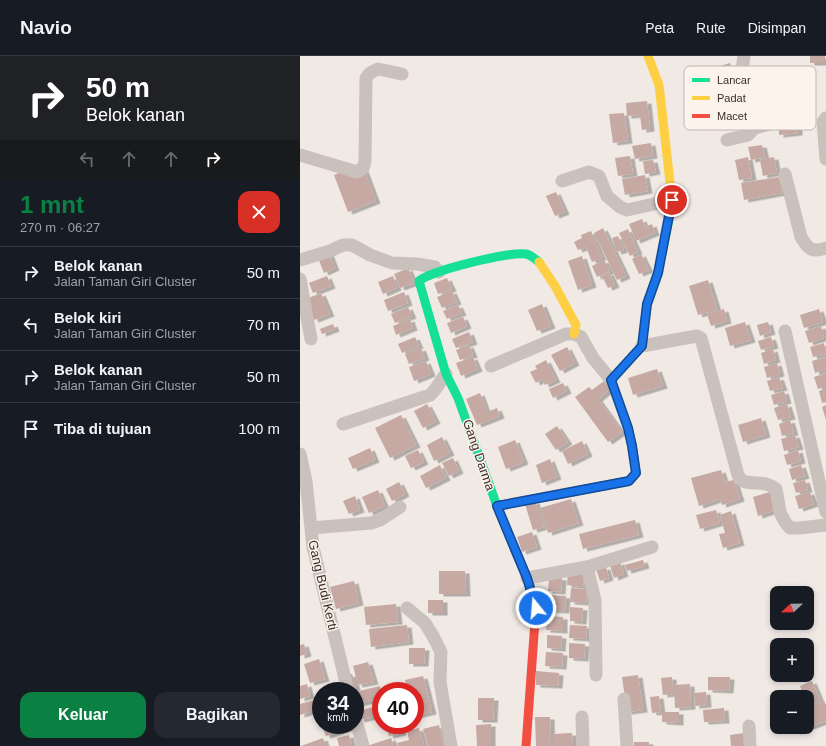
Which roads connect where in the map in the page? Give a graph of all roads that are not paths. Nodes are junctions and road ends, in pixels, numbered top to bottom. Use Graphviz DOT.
graph roads {
  1 [pos="648,56"];
  2 [pos="744,56"];
  3 [pos="743,66"];
  4 [pos="402,74"];
  5 [pos="826,118"];
  6 [pos="751,130"];
  7 [pos="727,140"];
  8 [pos="300,155"];
  9 [pos="826,158"];
  10 [pos="785,174"];
  11 [pos="562,181"];
  12 [pos="672,200"];
  13 [pos="826,248"];
  14 [pos="300,260"];
  15 [pos="438,272"];
  16 [pos="300,279"];
  17 [pos="785,331"];
  18 [pos="574,334"];
  19 [pos="311,339"];
  20 [pos="642,346"];
  21 [pos="491,366"];
  22 [pos="446,374"];
  23 [pos="611,380"];
  24 [pos="343,424"];
  25 [pos="300,454"];
  26 [pos="497,506"];
  27 [pos="400,507"];
  28 [pos="826,512"];
  29 [pos="826,525"];
  30 [pos="307,531"];
  31 [pos="652,547"];
  32 [pos="588,567"];
  33 [pos="527,578"];
  34 [pos="408,608"];
  35 [pos="596,675"];
  36 [pos="346,682"];
  37 [pos="624,699"];
  38 [pos="582,717"];
  39 [pos="749,726"];
  40 [pos="360,734"];
  41 [pos="363,746"];
  42 [pos="451,746"];
  43 [pos="526,746"];
  44 [pos="583,746"];
  45 [pos="627,746"];
  46 [pos="750,746"];
  1 -- 12 [label="street"];
  2 -- 3 [label="street"];
  4 -- 8 [label="street"];
  5 -- 9 [label="street"];
  6 -- 7 [label="street"];
  10 -- 13 [label="street"];
  11 -- 12 [label="street"];
  12 -- 20 [label="street"];
  14 -- 15 [label="street"];
  15 -- 18 [label="street"];
  15 -- 22 [label="street, Gang Darma"];
  16 -- 19 [label="street"];
  17 -- 28 [label="street"];
  18 -- 21 [label="street"];
  18 -- 23 [label="street"];
  20 -- 23 [label="street"];
  20 -- 29 [label="street"];
  22 -- 24 [label="street"];
  22 -- 26 [label="street, Gang Darma"];
  23 -- 26 [label="street"];
  25 -- 30 [label="street, Gang Budi Kerti"];
  26 -- 33 [label="street, Gang Darma"];
  27 -- 30 [label="street"];
  30 -- 36 [label="street, Gang Budi Kerti"];
  31 -- 32 [label="street"];
  32 -- 33 [label="street"];
  32 -- 35 [label="street"];
  33 -- 43 [label="street, Gang Darma"];
  34 -- 42 [label="street"];
  37 -- 45 [label="street"];
  38 -- 44 [label="street"];
  39 -- 46 [label="street"];
  40 -- 41 [label="street"];
}
